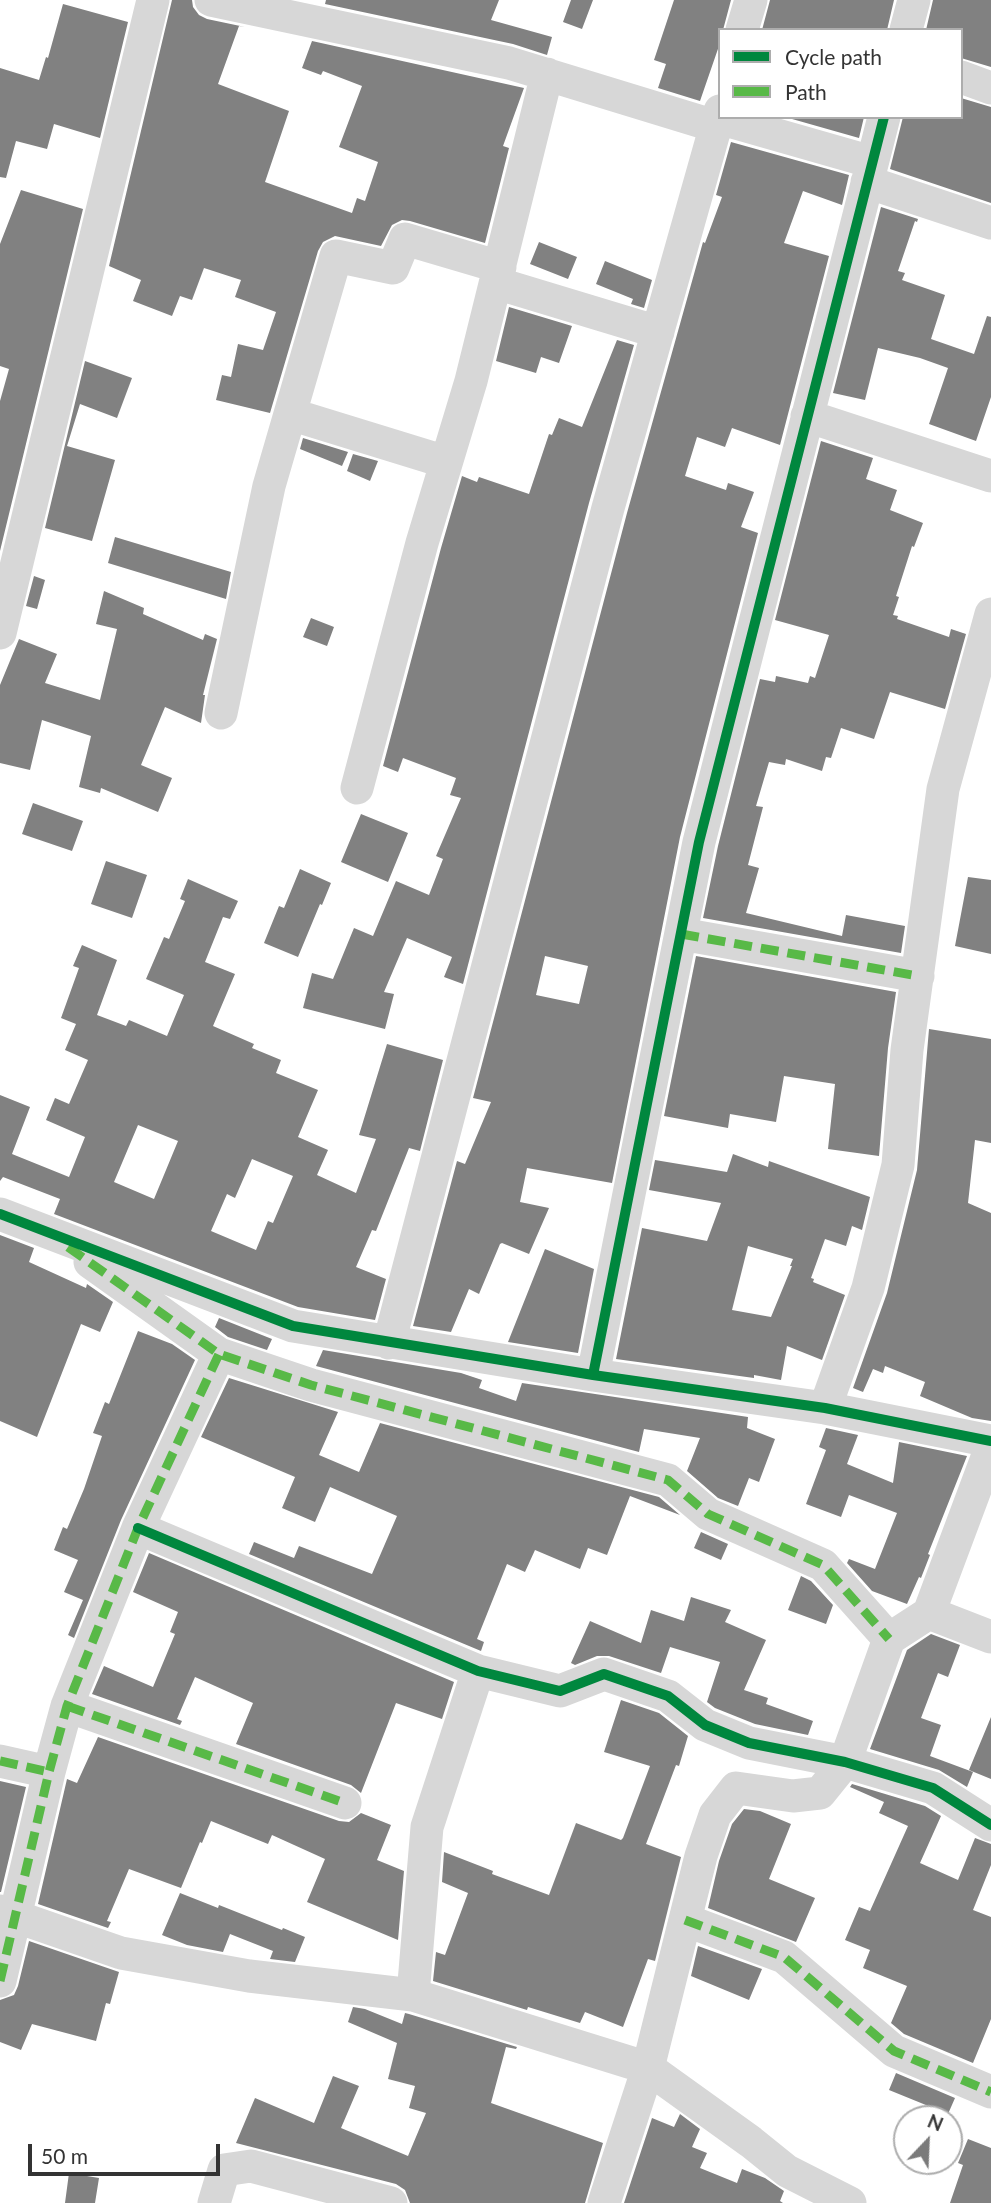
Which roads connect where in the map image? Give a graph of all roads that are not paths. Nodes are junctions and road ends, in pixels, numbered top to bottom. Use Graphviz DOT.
graph roads {
  1 [pos="153,0"];
  2 [pos="211,0"];
  3 [pos="751,0"];
  4 [pos="914,0"];
  5 [pos="743,28"];
  6 [pos="907,28"];
  7 [pos="547,74"];
  8 [pos="963,78"];
  9 [pos="991,88"];
  10 [pos="718,118"];
  11 [pos="721,119"];
  12 [pos="883,119"];
  13 [pos="869,172"];
  14 [pos="991,223"];
  15 [pos="498,275"];
  16 [pos="658,332"];
  17 [pos="290,414"];
  18 [pos="807,416"];
  19 [pos="446,462"];
  20 [pos="991,476"];
  21 [pos="991,614"];
  22 [pos="0,633"];
  23 [pos="221,713"];
  24 [pos="357,788"];
  25 [pos="681,934"];
  26 [pos="918,975"];
  27 [pos="1,1218"];
  28 [pos="51,1235"];
  29 [pos="389,1343"];
  30 [pos="219,1354"];
  31 [pos="593,1375"];
  32 [pos="825,1408"];
  33 [pos="991,1441"];
  34 [pos="991,1447"];
  35 [pos="138,1528"];
  36 [pos="929,1613"];
  37 [pos="991,1637"];
  38 [pos="889,1639"];
  39 [pos="478,1671"];
  40 [pos="67,1706"];
  41 [pos="0,1761"];
  42 [pos="845,1762"];
  43 [pos="49,1772"];
  44 [pos="345,1803"];
  45 [pos="991,1825"];
  46 [pos="7,1913"];
  47 [pos="685,1920"];
  48 [pos="0,1981"];
  49 [pos="413,1995"];
  50 [pos="648,2068"];
  51 [pos="991,2092"];
  52 [pos="215,2203"];
  53 [pos="391,2203"];
  54 [pos="604,2203"];
  55 [pos="850,2203"];
  1 -- 22 [label="street"];
  2 -- 7 [label="street"];
  3 -- 5 [label="street"];
  4 -- 6 [label="street"];
  7 -- 10 [label="street"];
  7 -- 15 [label="street"];
  8 -- 9 [label="street"];
  10 -- 16 [label="street"];
  11 -- 13 [label="street"];
  12 -- 13 [label="street"];
  13 -- 14 [label="street"];
  13 -- 18 [label="street"];
  15 -- 16 [label="street"];
  15 -- 17 [label="street"];
  15 -- 19 [label="street"];
  16 -- 29 [label="street"];
  17 -- 19 [label="street"];
  17 -- 23 [label="street"];
  18 -- 20 [label="street"];
  18 -- 25 [label="street"];
  19 -- 24 [label="street"];
  21 -- 26 [label="street"];
  25 -- 26 [label="street"];
  25 -- 31 [label="street"];
  26 -- 32 [label="street"];
  27 -- 28 [label="street"];
  28 -- 29 [label="street"];
  28 -- 30 [label="street"];
  29 -- 31 [label="street"];
  30 -- 35 [label="street"];
  30 -- 38 [label="street"];
  31 -- 32 [label="street"];
  32 -- 33 [label="street"];
  34 -- 36 [label="street"];
  35 -- 39 [label="street"];
  35 -- 40 [label="street"];
  36 -- 37 [label="street"];
  36 -- 38 [label="street"];
  38 -- 42 [label="street"];
  39 -- 42 [label="street"];
  39 -- 49 [label="street"];
  40 -- 43 [label="street"];
  40 -- 44 [label="street"];
  41 -- 43 [label="street"];
  42 -- 45 [label="street"];
  42 -- 47 [label="street"];
  43 -- 46 [label="street"];
  46 -- 48 [label="street"];
  46 -- 49 [label="street"];
  47 -- 50 [label="street"];
  47 -- 51 [label="street"];
  49 -- 50 [label="street"];
  50 -- 54 [label="street"];
  50 -- 55 [label="street"];
  52 -- 53 [label="street"];
}
